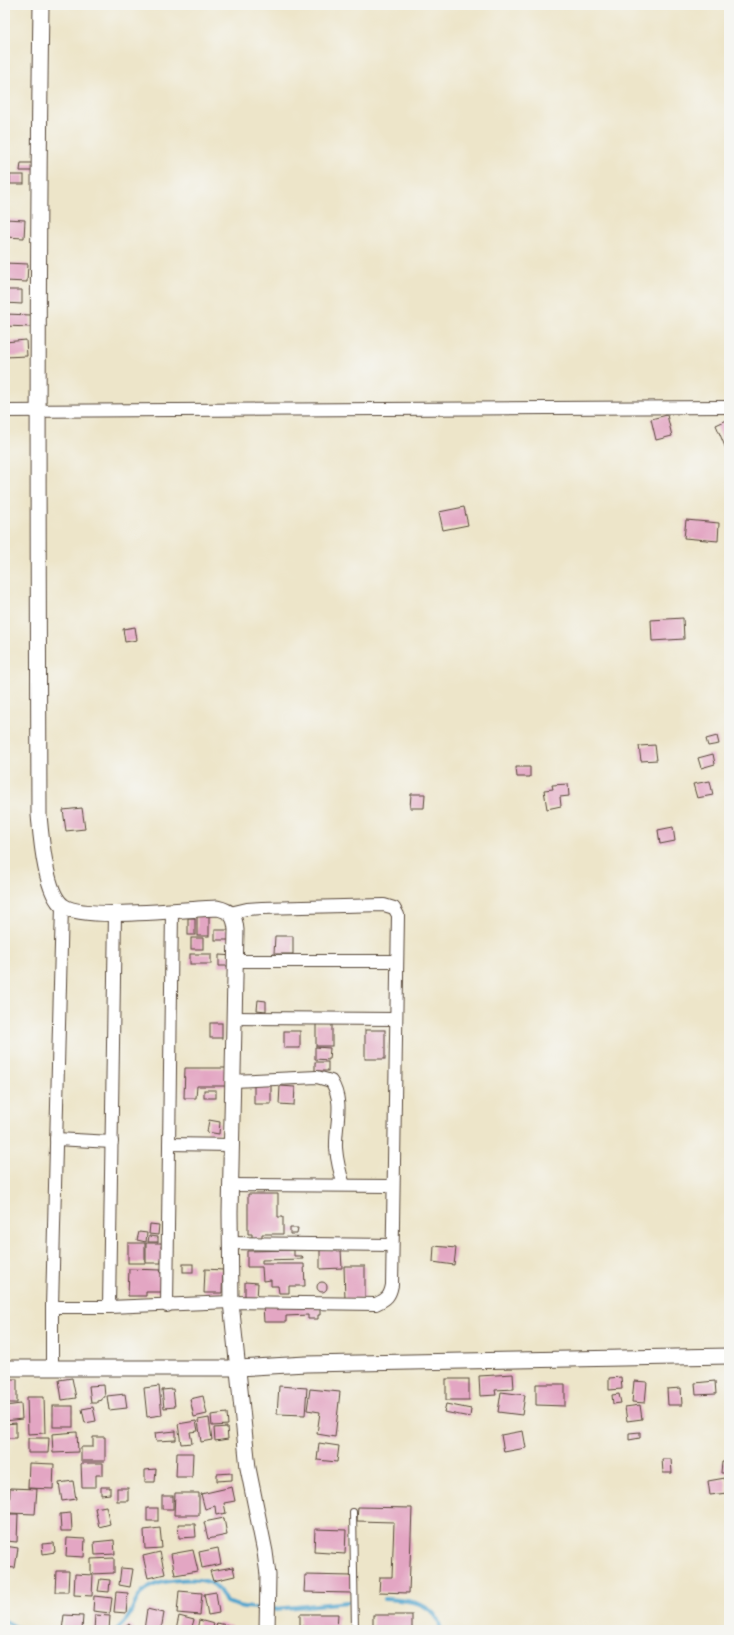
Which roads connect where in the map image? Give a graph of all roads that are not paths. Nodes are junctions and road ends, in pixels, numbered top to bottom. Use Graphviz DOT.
graph roads {
  1 [pos="41,5"];
  2 [pos="729,407"];
  3 [pos="5,411"];
  4 [pos="38,412"];
  5 [pos="62,905"];
  6 [pos="172,910"];
  7 [pos="114,913"];
  8 [pos="230,913"];
  9 [pos="236,961"];
  10 [pos="396,961"];
  11 [pos="234,1018"];
  12 [pos="396,1019"];
  13 [pos="233,1081"];
  14 [pos="56,1139"];
  15 [pos="112,1142"];
  16 [pos="169,1144"];
  17 [pos="231,1145"];
  18 [pos="230,1185"];
  19 [pos="344,1185"];
  20 [pos="393,1186"];
  21 [pos="230,1243"];
  22 [pos="392,1246"];
  23 [pos="231,1302"];
  24 [pos="167,1306"];
  25 [pos="52,1307"];
  26 [pos="109,1308"];
  27 [pos="729,1356"];
  28 [pos="5,1368"];
  29 [pos="52,1368"];
  30 [pos="238,1368"];
  31 [pos="353,1512"];
  32 [pos="268,1630"];
  33 [pos="355,1630"];
  1 -- 4 [label="street"];
  2 -- 4 [label="street"];
  3 -- 4 [label="street"];
  4 -- 5 [label="street"];
  5 -- 7 [label="street"];
  5 -- 14 [label="street"];
  6 -- 7 [label="street"];
  6 -- 8 [label="street"];
  6 -- 16 [label="street"];
  7 -- 15 [label="street"];
  8 -- 9 [label="street"];
  8 -- 10 [label="street"];
  9 -- 10 [label="street"];
  9 -- 11 [label="street"];
  10 -- 12 [label="street"];
  11 -- 12 [label="street"];
  11 -- 13 [label="street"];
  12 -- 20 [label="street"];
  13 -- 17 [label="street"];
  13 -- 19 [label="street"];
  14 -- 15 [label="street"];
  14 -- 25 [label="street"];
  15 -- 26 [label="street"];
  16 -- 17 [label="street"];
  16 -- 24 [label="street"];
  17 -- 18 [label="street"];
  18 -- 19 [label="street"];
  18 -- 21 [label="street"];
  19 -- 20 [label="street"];
  20 -- 22 [label="street"];
  21 -- 22 [label="street"];
  21 -- 23 [label="street"];
  22 -- 23 [label="street"];
  23 -- 24 [label="street"];
  23 -- 30 [label="street"];
  24 -- 26 [label="street"];
  25 -- 26 [label="street"];
  25 -- 29 [label="street"];
  27 -- 30 [label="street"];
  28 -- 29 [label="street"];
  29 -- 30 [label="street"];
  30 -- 32 [label="street"];
  31 -- 33 [label="lane"];
}
